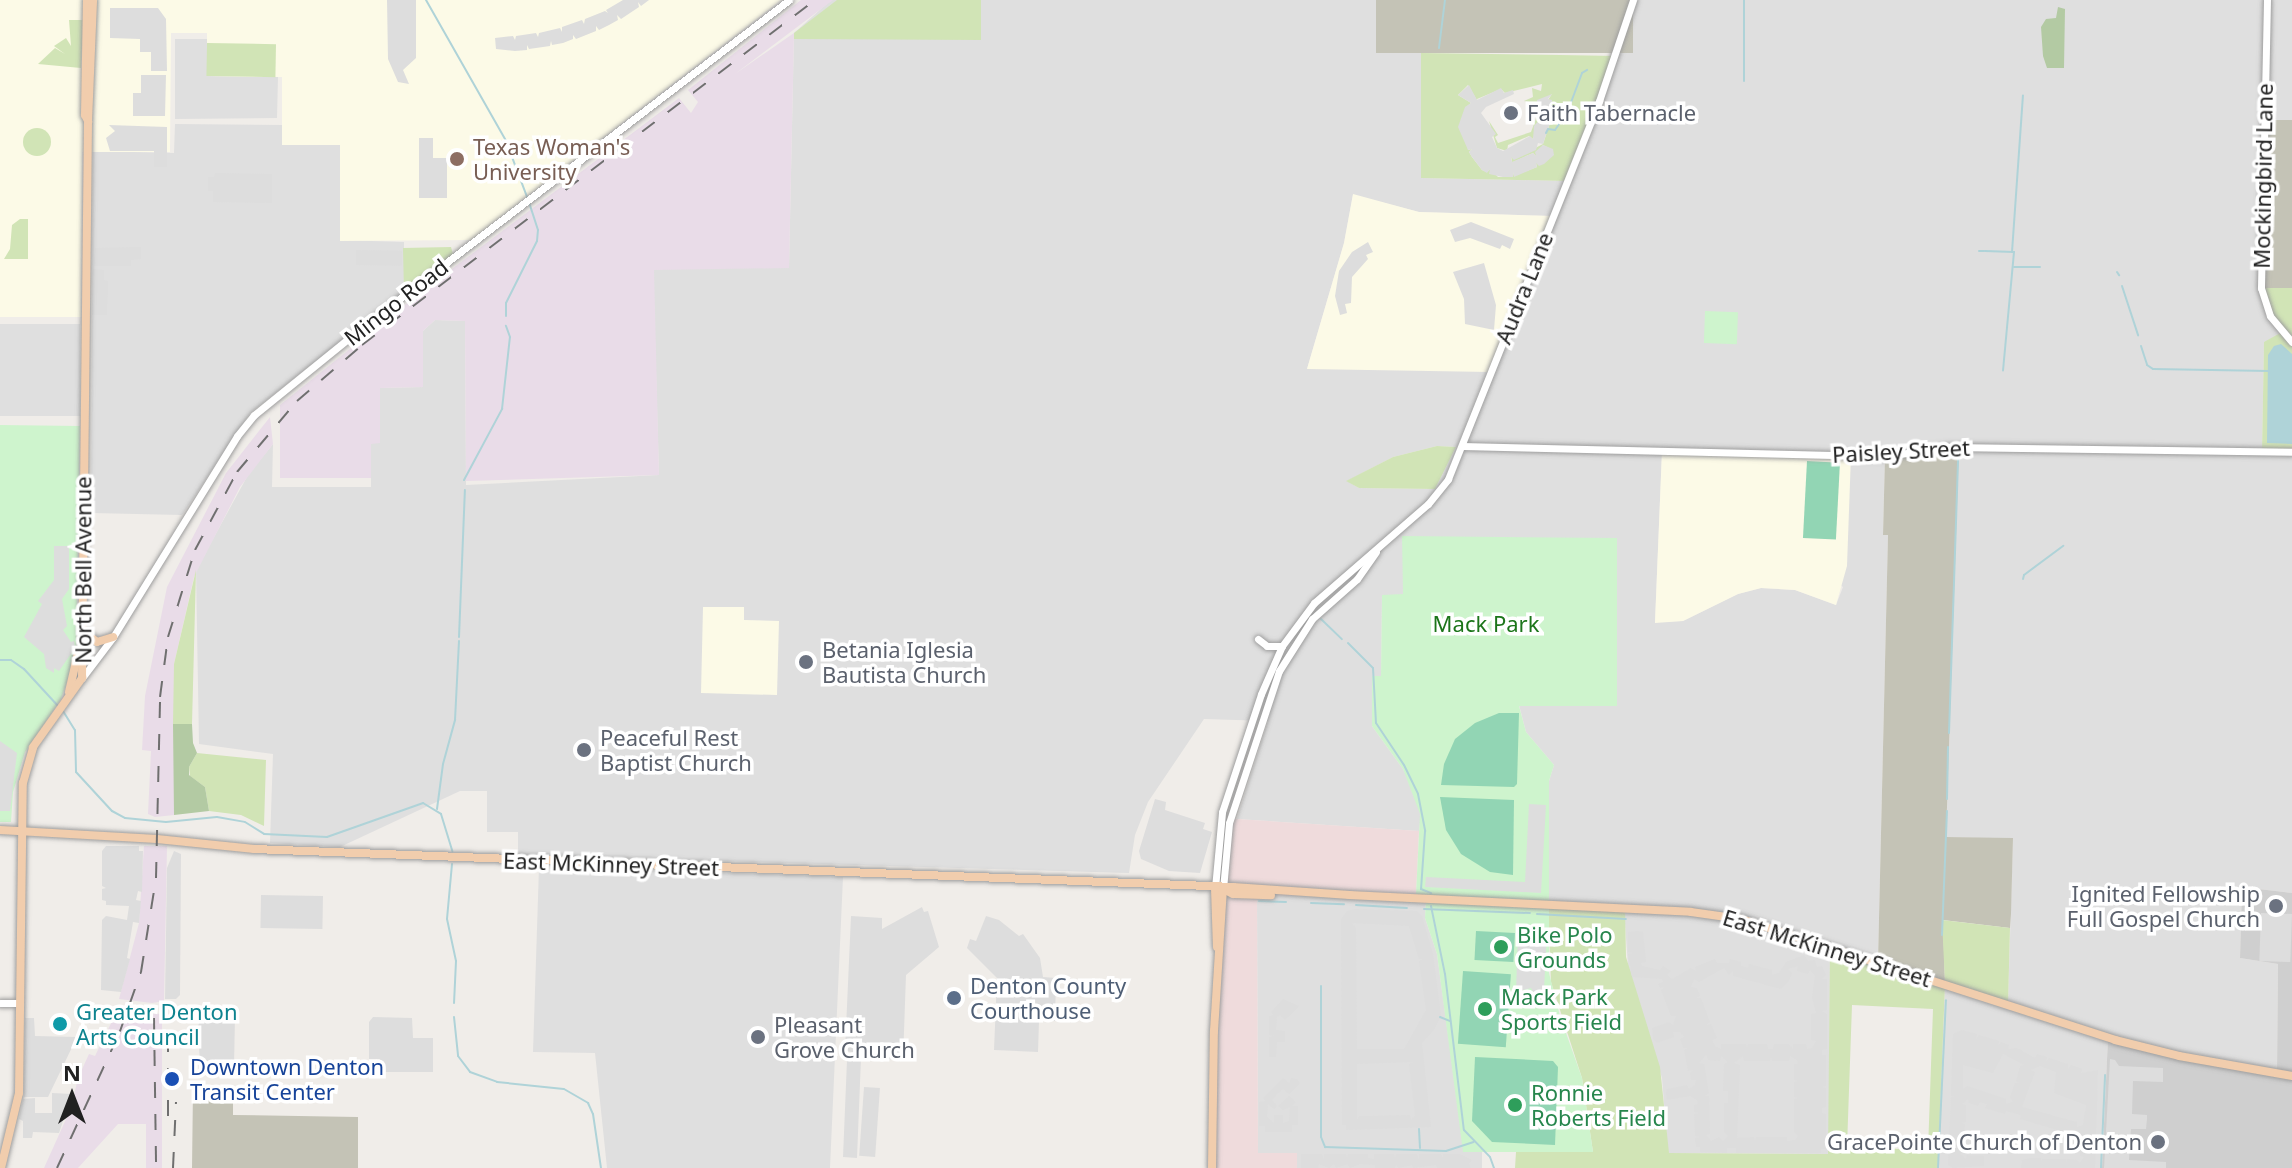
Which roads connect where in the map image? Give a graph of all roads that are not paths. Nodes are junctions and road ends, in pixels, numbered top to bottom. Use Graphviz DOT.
graph roads {
  1 [pos="87,0"];
  2 [pos="93,0"];
  3 [pos="788,0"];
  4 [pos="1633,0"];
  5 [pos="2267,0"];
  6 [pos="88,121"];
  7 [pos="2292,342"];
  8 [pos="1462,446"];
  9 [pos="2292,452"];
  10 [pos="1376,552"];
  11 [pos="1332,586"];
  12 [pos="1339,594"];
  13 [pos="82,630"];
  14 [pos="113,637"];
  15 [pos="1258,639"];
  16 [pos="1282,646"];
  17 [pos="82,678"];
  18 [pos="65,704"];
  19 [pos="1236,786"];
  20 [pos="0,830"];
  21 [pos="20,831"];
  22 [pos="1219,888"];
  23 [pos="0,1003"];
  24 [pos="19,1003"];
  25 [pos="2292,1076"];
  26 [pos="1,1168"];
  27 [pos="1212,1168"];
  1 -- 6 [label="main road, North Bell Avenue"];
  2 -- 6 [label="main road, North Bell Avenue"];
  3 -- 14 [label="street, Mingo Road"];
  4 -- 8 [label="street, Audra Lane"];
  5 -- 7 [label="street, Mockingbird Lane"];
  6 -- 13 [label="main road, North Bell Avenue"];
  8 -- 9 [label="street, Paisley Street"];
  8 -- 10 [label="street, Audra Lane"];
  10 -- 11 [label="street, Audra Lane"];
  10 -- 12 [label="street, Audra Lane"];
  11 -- 12 [label="street"];
  11 -- 16 [label="street, Audra Lane"];
  12 -- 19 [label="street, Audra Lane"];
  13 -- 14 [label="main road"];
  13 -- 17 [label="main road, North Bell Avenue"];
  13 -- 18 [label="main road"];
  14 -- 17 [label="street, Mingo Road"];
  15 -- 16 [label="street"];
  16 -- 19 [label="street, Audra Lane"];
  17 -- 18 [label="main road, North Bell Avenue"];
  18 -- 21 [label="main road, North Bell Avenue"];
  19 -- 22 [label="street, Audra Lane"];
  20 -- 21 [label="main road, East McKinney Street"];
  21 -- 22 [label="main road, East McKinney Street"];
  21 -- 24 [label="main road, North Bell Avenue"];
  22 -- 25 [label="main road, East McKinney Street"];
  22 -- 27 [label="main road"];
  23 -- 24 [label="street"];
  24 -- 26 [label="main road, North Bell Avenue"];
}
